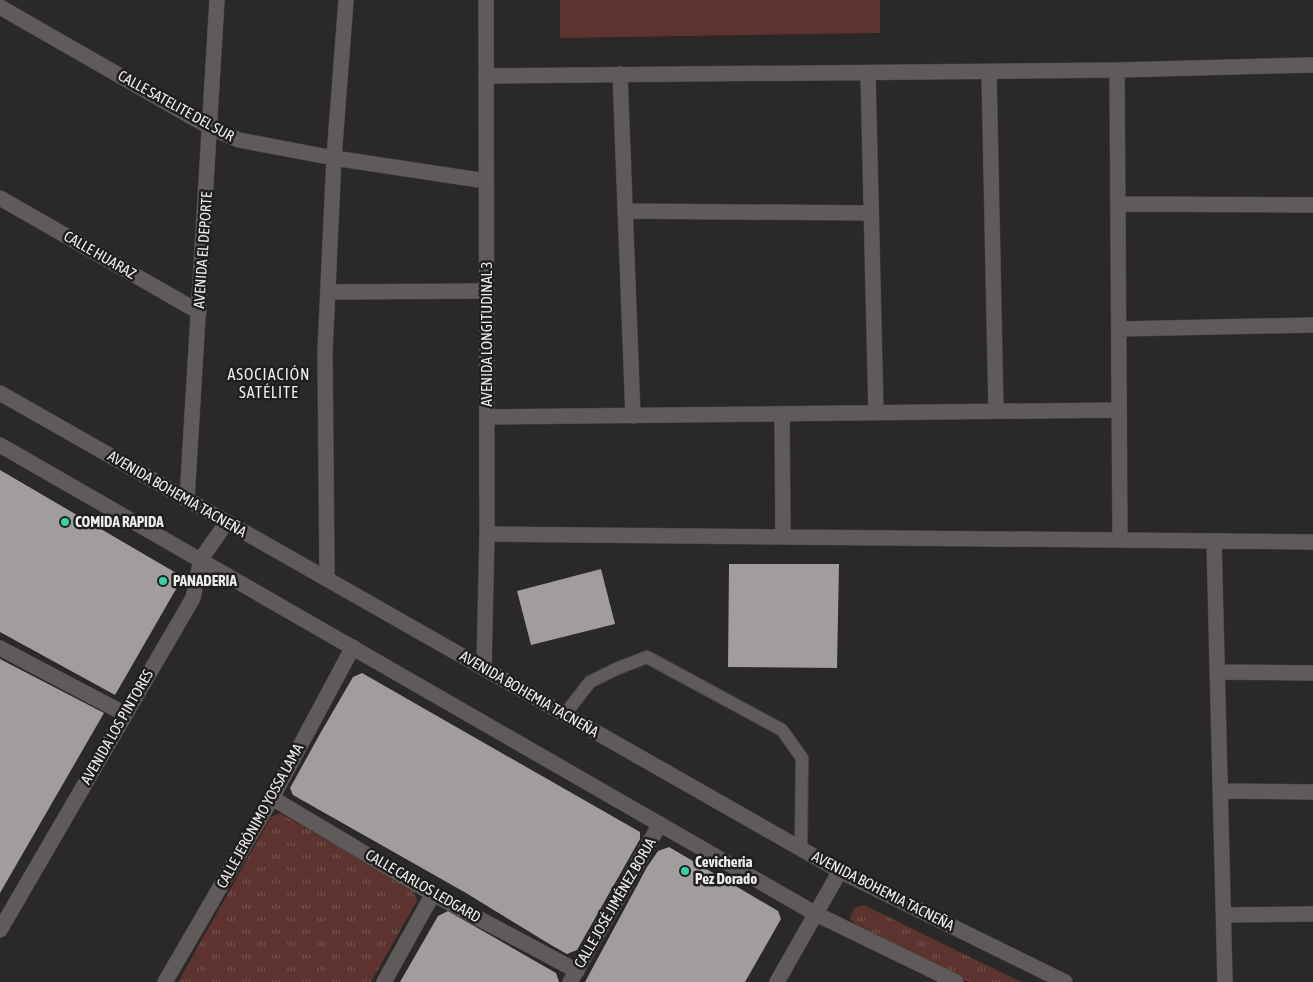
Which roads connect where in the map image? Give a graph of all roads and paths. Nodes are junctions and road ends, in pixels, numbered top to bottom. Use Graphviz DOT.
graph roads {
  1 [pos="218,0"];
  2 [pos="346,0"];
  3 [pos="486,0"];
  4 [pos="0,7"];
  5 [pos="1313,65"];
  6 [pos="1117,70"];
  7 [pos="868,72"];
  8 [pos="989,72"];
  9 [pos="620,74"];
  10 [pos="486,76"];
  11 [pos="211,128"];
  12 [pos="334,158"];
  13 [pos="486,181"];
  14 [pos="0,198"];
  15 [pos="1118,204"];
  16 [pos="1313,206"];
  17 [pos="626,212"];
  18 [pos="871,213"];
  19 [pos="487,291"];
  20 [pos="329,292"];
  21 [pos="199,312"];
  22 [pos="1313,325"];
  23 [pos="1119,329"];
  24 [pos="0,393"];
  25 [pos="1119,410"];
  26 [pos="996,411"];
  27 [pos="876,413"];
  28 [pos="782,414"];
  29 [pos="634,416"];
  30 [pos="487,417"];
  31 [pos="0,446"];
  32 [pos="187,500"];
  33 [pos="227,522"];
  34 [pos="487,534"];
  35 [pos="783,537"];
  36 [pos="1120,540"];
  37 [pos="1214,541"];
  38 [pos="1313,542"];
  39 [pos="201,560"];
  40 [pos="326,579"];
  41 [pos="0,648"];
  42 [pos="352,648"];
  43 [pos="484,668"];
  44 [pos="1218,672"];
  45 [pos="1313,673"];
  46 [pos="124,714"];
  47 [pos="565,714"];
  48 [pos="1220,791"];
  49 [pos="1313,792"];
  50 [pos="272,798"];
  51 [pos="660,824"];
  52 [pos="801,849"];
  53 [pos="840,871"];
  54 [pos="433,894"];
  55 [pos="816,914"];
  56 [pos="1313,914"];
  57 [pos="1224,915"];
  58 [pos="0,930"];
  59 [pos="574,976"];
  60 [pos="165,982"];
  61 [pos="384,982"];
  62 [pos="777,982"];
  63 [pos="956,982"];
  64 [pos="1065,982"];
  65 [pos="1225,982"];
  1 -- 11 [label="street, AVENIDA EL DEPORTE"];
  2 -- 12 [label="street"];
  3 -- 10 [label="street, AVENIDA LONGITUDINAL 3"];
  4 -- 11 [label="street, CALLE SATELITE DEL SUR"];
  5 -- 6 [label="street"];
  6 -- 8 [label="street"];
  6 -- 15 [label="street"];
  7 -- 8 [label="street"];
  7 -- 9 [label="street"];
  7 -- 18 [label="street"];
  8 -- 26 [label="street"];
  9 -- 10 [label="street"];
  9 -- 17 [label="street"];
  10 -- 13 [label="street, AVENIDA LONGITUDINAL 3"];
  11 -- 12 [label="street, CALLE SATELITE DEL SUR"];
  11 -- 21 [label="street, AVENIDA EL DEPORTE"];
  12 -- 13 [label="street, CALLE SATELITE DEL SUR"];
  12 -- 20 [label="street"];
  13 -- 19 [label="street, AVENIDA LONGITUDINAL 3"];
  14 -- 21 [label="street, CALLE HUARAZ"];
  15 -- 16 [label="street"];
  15 -- 23 [label="street"];
  17 -- 18 [label="street"];
  17 -- 29 [label="street"];
  18 -- 27 [label="street"];
  19 -- 20 [label="street"];
  19 -- 30 [label="street, AVENIDA LONGITUDINAL 3"];
  20 -- 40 [label="street"];
  21 -- 32 [label="street, AVENIDA EL DEPORTE"];
  22 -- 23 [label="street"];
  23 -- 25 [label="street"];
  24 -- 32 [label="street, AVENIDA BOHEMIA TACNEÑA"];
  25 -- 26 [label="street"];
  25 -- 36 [label="street"];
  26 -- 27 [label="street"];
  27 -- 28 [label="street"];
  28 -- 29 [label="street"];
  28 -- 35 [label="street"];
  29 -- 30 [label="street"];
  30 -- 34 [label="street, AVENIDA LONGITUDINAL 3"];
  31 -- 39 [label="street"];
  32 -- 33 [label="street, AVENIDA BOHEMIA TACNEÑA"];
  33 -- 39 [label="street, AVENIDA LOS PINTORES"];
  33 -- 40 [label="street, AVENIDA BOHEMIA TACNEÑA"];
  34 -- 35 [label="street"];
  34 -- 43 [label="street, AVENIDA LONGITUDINAL 3"];
  35 -- 36 [label="street"];
  36 -- 37 [label="street"];
  37 -- 38 [label="street"];
  37 -- 44 [label="street"];
  39 -- 42 [label="street"];
  39 -- 46 [label="street, AVENIDA LOS PINTORES"];
  40 -- 43 [label="street, AVENIDA BOHEMIA TACNEÑA"];
  41 -- 46 [label="street"];
  42 -- 50 [label="street, CALLE JERÓNIMO YOSSA LAMA"];
  42 -- 51 [label="street"];
  43 -- 47 [label="street, AVENIDA BOHEMIA TACNEÑA"];
  44 -- 45 [label="street"];
  44 -- 48 [label="street"];
  46 -- 58 [label="street, AVENIDA LOS PINTORES"];
  47 -- 52 [label="street, AVENIDA BOHEMIA TACNEÑA"];
  47 -- 52 [label="lane"];
  48 -- 49 [label="street"];
  48 -- 57 [label="street"];
  50 -- 54 [label="street, CALLE CARLOS LEDGARD"];
  50 -- 60 [label="street, CALLE JERÓNIMO YOSSA LAMA"];
  51 -- 55 [label="street"];
  51 -- 59 [label="street, CALLE JOSÉ JIMÉNEZ BORJA"];
  52 -- 53 [label="street, AVENIDA BOHEMIA TACNEÑA"];
  53 -- 55 [label="street"];
  53 -- 64 [label="street, AVENIDA BOHEMIA TACNEÑA"];
  54 -- 59 [label="street, CALLE CARLOS LEDGARD"];
  54 -- 61 [label="street"];
  55 -- 62 [label="street"];
  55 -- 63 [label="street"];
  56 -- 57 [label="street"];
  57 -- 65 [label="street"];
}
